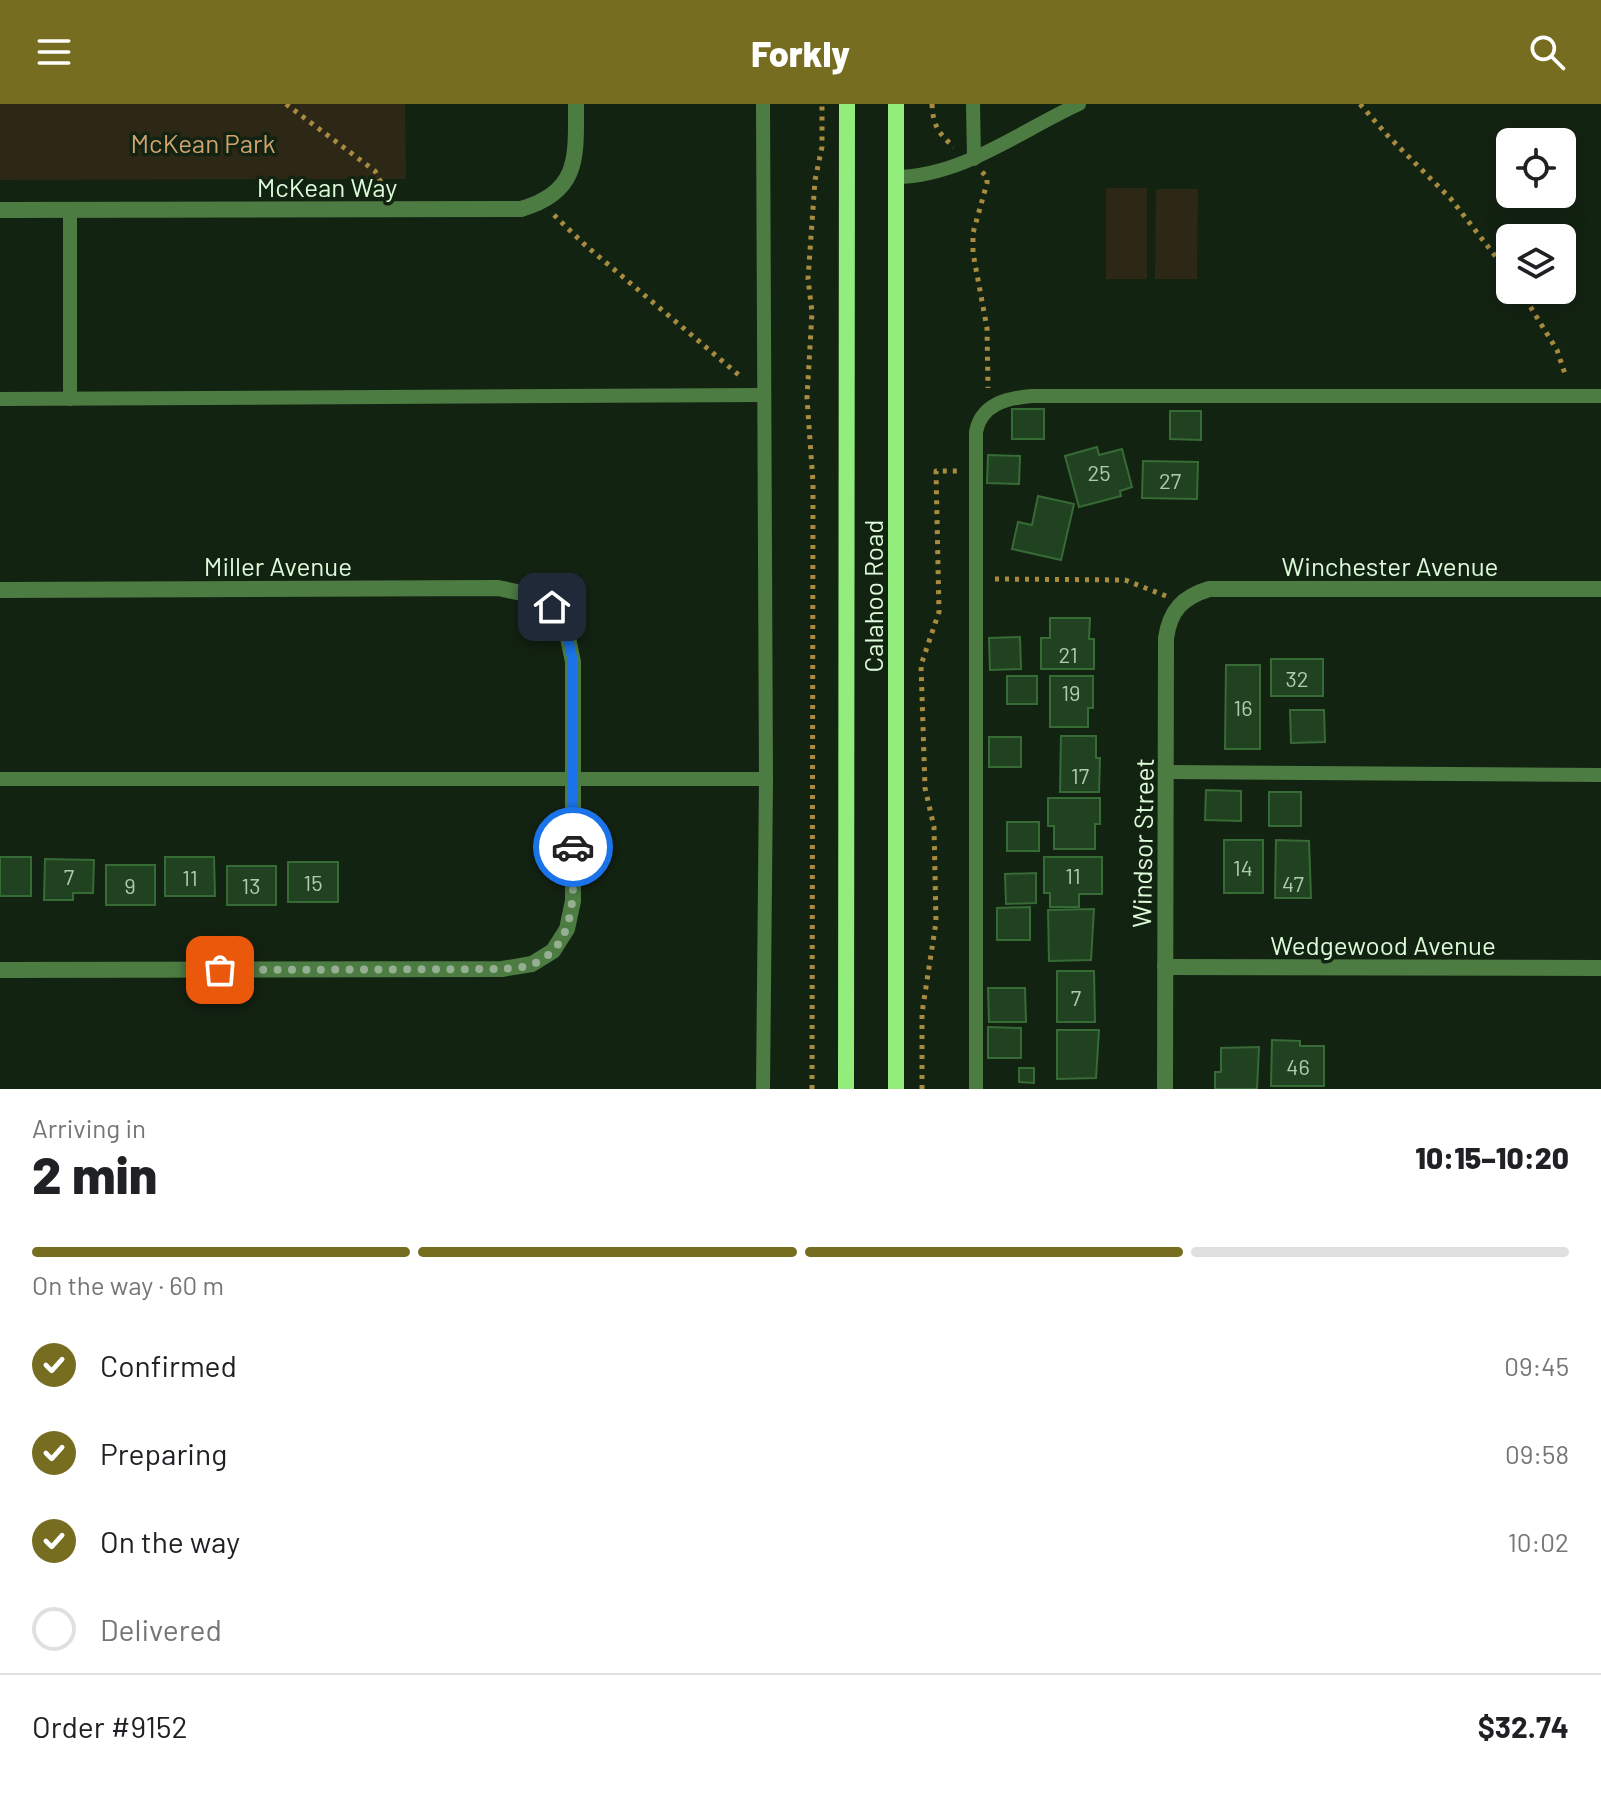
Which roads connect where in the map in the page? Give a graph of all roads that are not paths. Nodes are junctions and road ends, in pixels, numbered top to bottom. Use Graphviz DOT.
graph roads {
  1 [pos="576,104"];
  2 [pos="763,104"];
  3 [pos="847,104"];
  4 [pos="896,104"];
  5 [pos="973,104"];
  6 [pos="1079,104"];
  7 [pos="972,159"];
  8 [pos="896,177"];
  9 [pos="0,210"];
  10 [pos="70,210"];
  11 [pos="763,395"];
  12 [pos="1601,396"];
  13 [pos="0,399"];
  14 [pos="70,399"];
  15 [pos="1601,589"];
  16 [pos="0,590"];
  17 [pos="1182,602"];
  18 [pos="1167,772"];
  19 [pos="1601,775"];
  20 [pos="0,779"];
  21 [pos="766,779"];
  22 [pos="573,780"];
  23 [pos="1165,967"];
  24 [pos="1601,968"];
  25 [pos="0,970"];
  26 [pos="763,1089"];
  27 [pos="846,1089"];
  28 [pos="896,1089"];
  29 [pos="976,1089"];
  30 [pos="1165,1089"];
  1 -- 10 [label="street, McKean Way"];
  2 -- 11 [label="lane"];
  3 -- 27 [label="main road, Calahoo Road"];
  4 -- 8 [label="main road, Calahoo Road"];
  5 -- 7 [label="lane"];
  6 -- 7 [label="lane"];
  7 -- 8 [label="lane"];
  8 -- 28 [label="main road, Calahoo Road"];
  9 -- 10 [label="street, McKean Way"];
  10 -- 14 [label="lane"];
  11 -- 14 [label="lane"];
  11 -- 21 [label="lane"];
  12 -- 29 [label="lane"];
  13 -- 14 [label="lane"];
  15 -- 17 [label="street, Winchester Avenue"];
  16 -- 22 [label="street, Miller Avenue"];
  17 -- 18 [label="street, Windsor Street"];
  18 -- 19 [label="lane"];
  18 -- 23 [label="street, Windsor Street"];
  20 -- 22 [label="lane"];
  21 -- 22 [label="lane"];
  21 -- 26 [label="lane"];
  22 -- 25 [label="street"];
  23 -- 24 [label="street, Wedgewood Avenue"];
  23 -- 30 [label="street, Windsor Street"];
}
